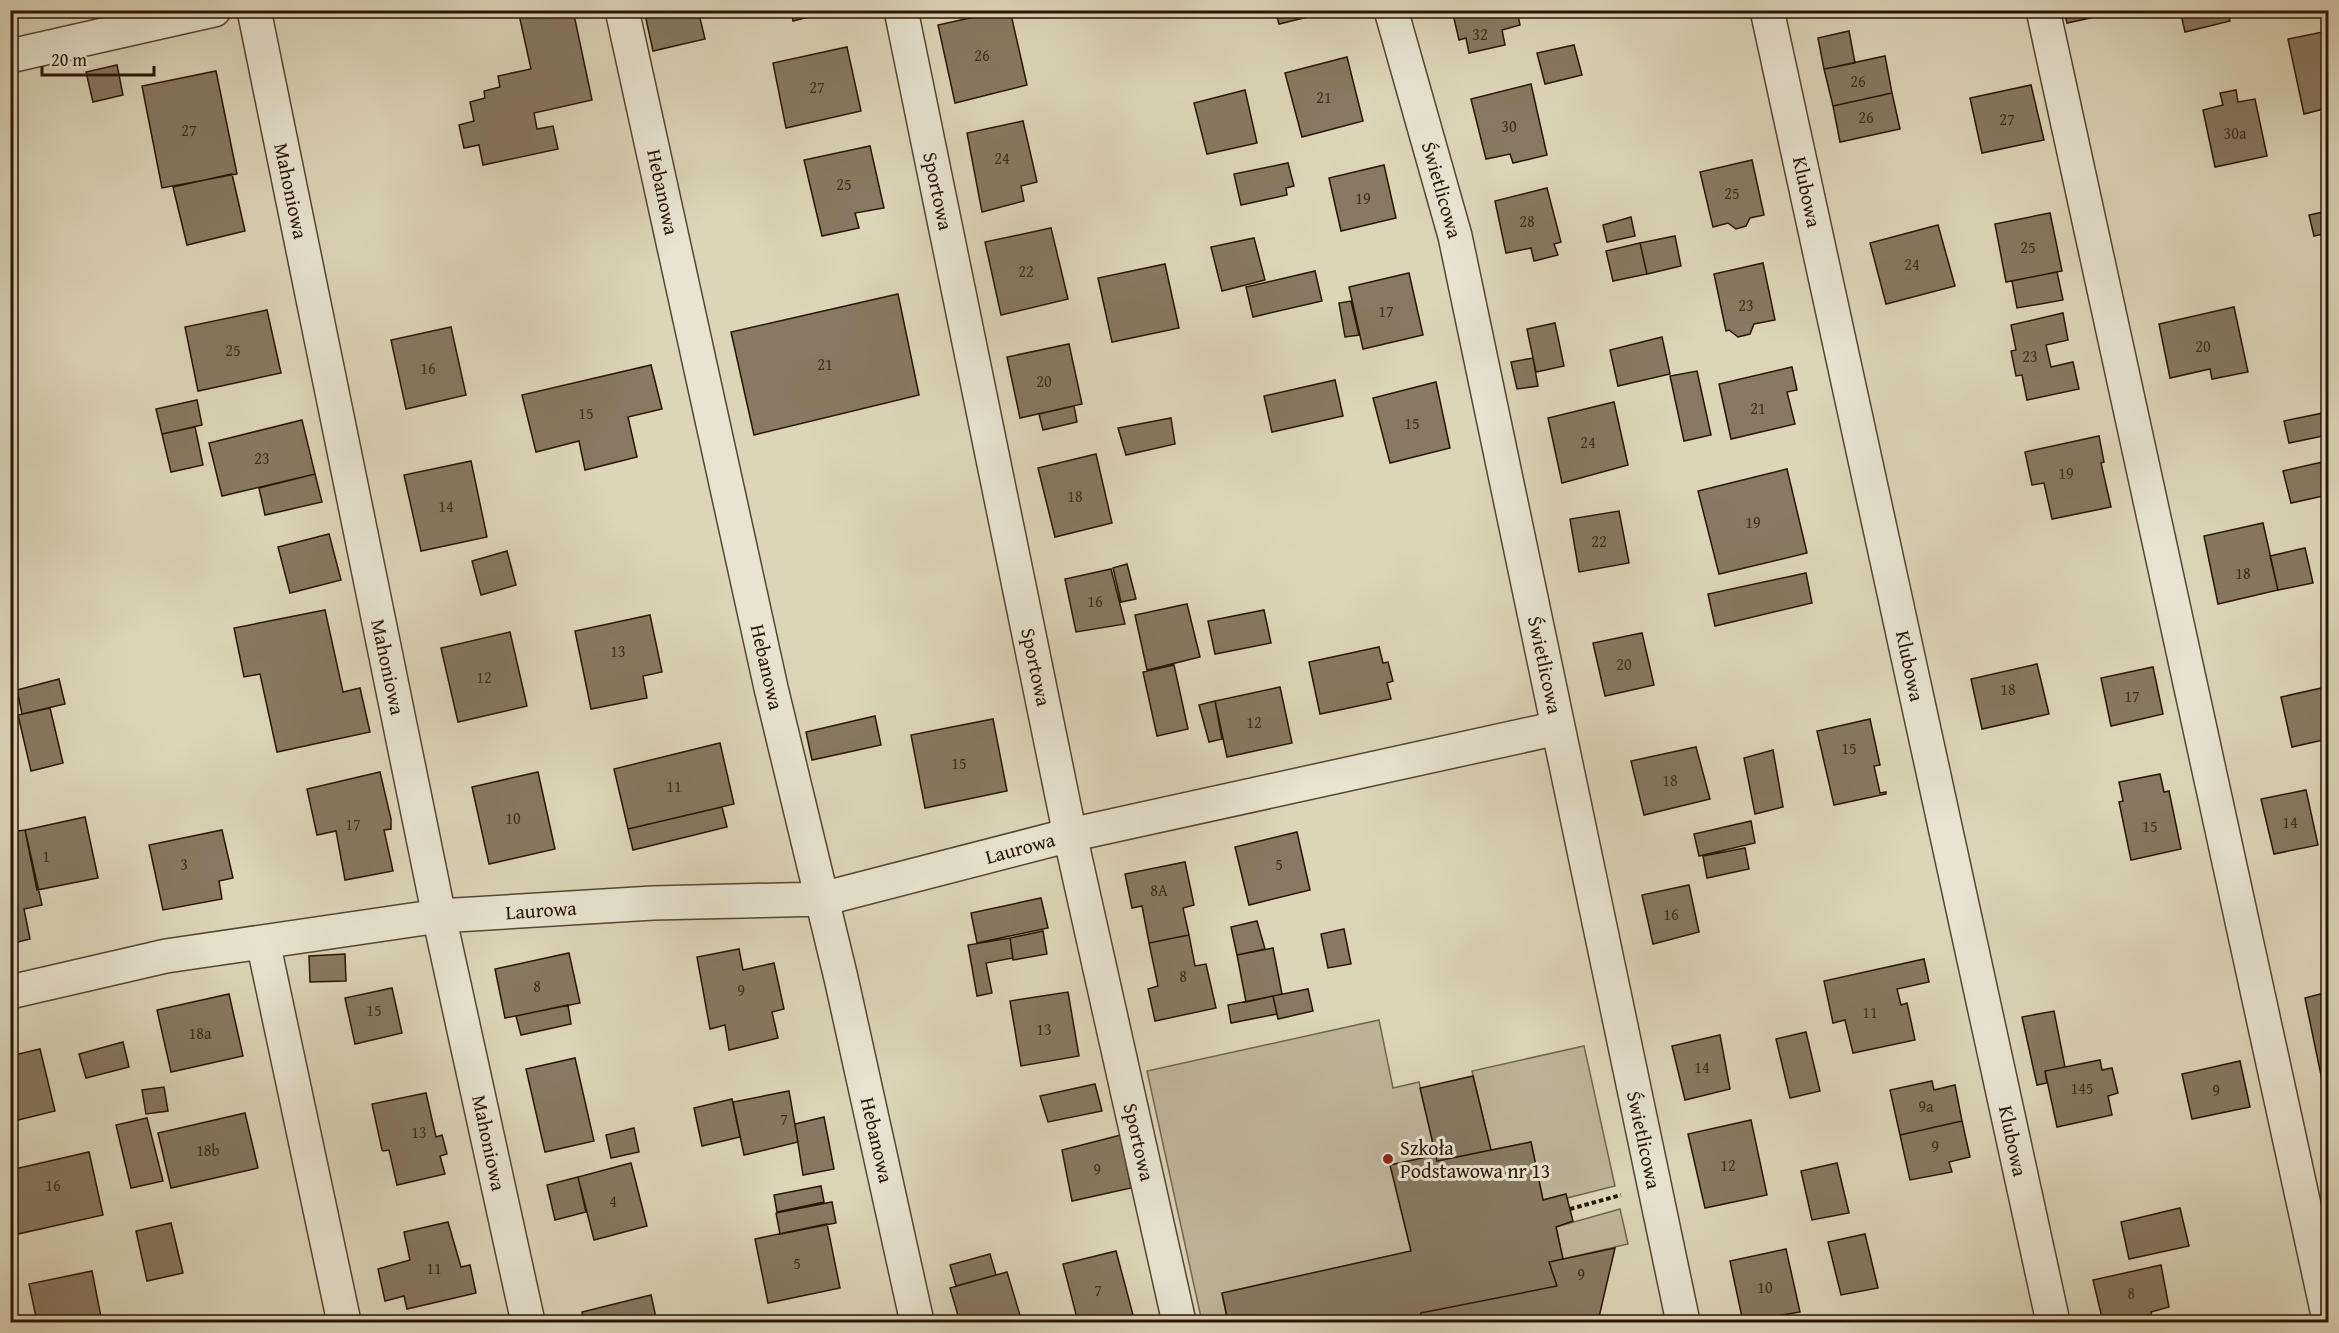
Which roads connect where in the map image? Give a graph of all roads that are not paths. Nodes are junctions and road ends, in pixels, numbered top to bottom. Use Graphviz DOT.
graph roads {
  1 [pos="214,10"];
  2 [pos="254,10"];
  3 [pos="622,10"];
  4 [pos="901,10"];
  5 [pos="1391,10"];
  6 [pos="1767,10"];
  7 [pos="2043,10"];
  8 [pos="10,56"];
  9 [pos="1558,728"];
  10 [pos="1071,835"];
  11 [pos="822,899"];
  12 [pos="439,916"];
  13 [pos="263,942"];
  14 [pos="10,992"];
  15 [pos="2328,1315"];
  16 [pos="344,1323"];
  17 [pos="528,1323"];
  18 [pos="917,1323"];
  19 [pos="1179,1323"];
  20 [pos="1683,1323"];
  21 [pos="2052,1323"];
  1 -- 8 [label="street"];
  2 -- 12 [label="street, Mahoniowa"];
  3 -- 11 [label="street, Hebanowa"];
  4 -- 10 [label="street, Sportowa"];
  5 -- 9 [label="street, Świetlicowa"];
  6 -- 21 [label="street, Klubowa"];
  7 -- 15 [label="street"];
  9 -- 10 [label="street, Laurowa"];
  9 -- 20 [label="street, Świetlicowa"];
  10 -- 11 [label="street, Laurowa"];
  10 -- 19 [label="street, Sportowa"];
  11 -- 12 [label="street, Laurowa"];
  11 -- 18 [label="street, Hebanowa"];
  12 -- 13 [label="street, Laurowa"];
  12 -- 17 [label="street, Mahoniowa"];
  13 -- 14 [label="street, Laurowa"];
  13 -- 16 [label="street"];
}
